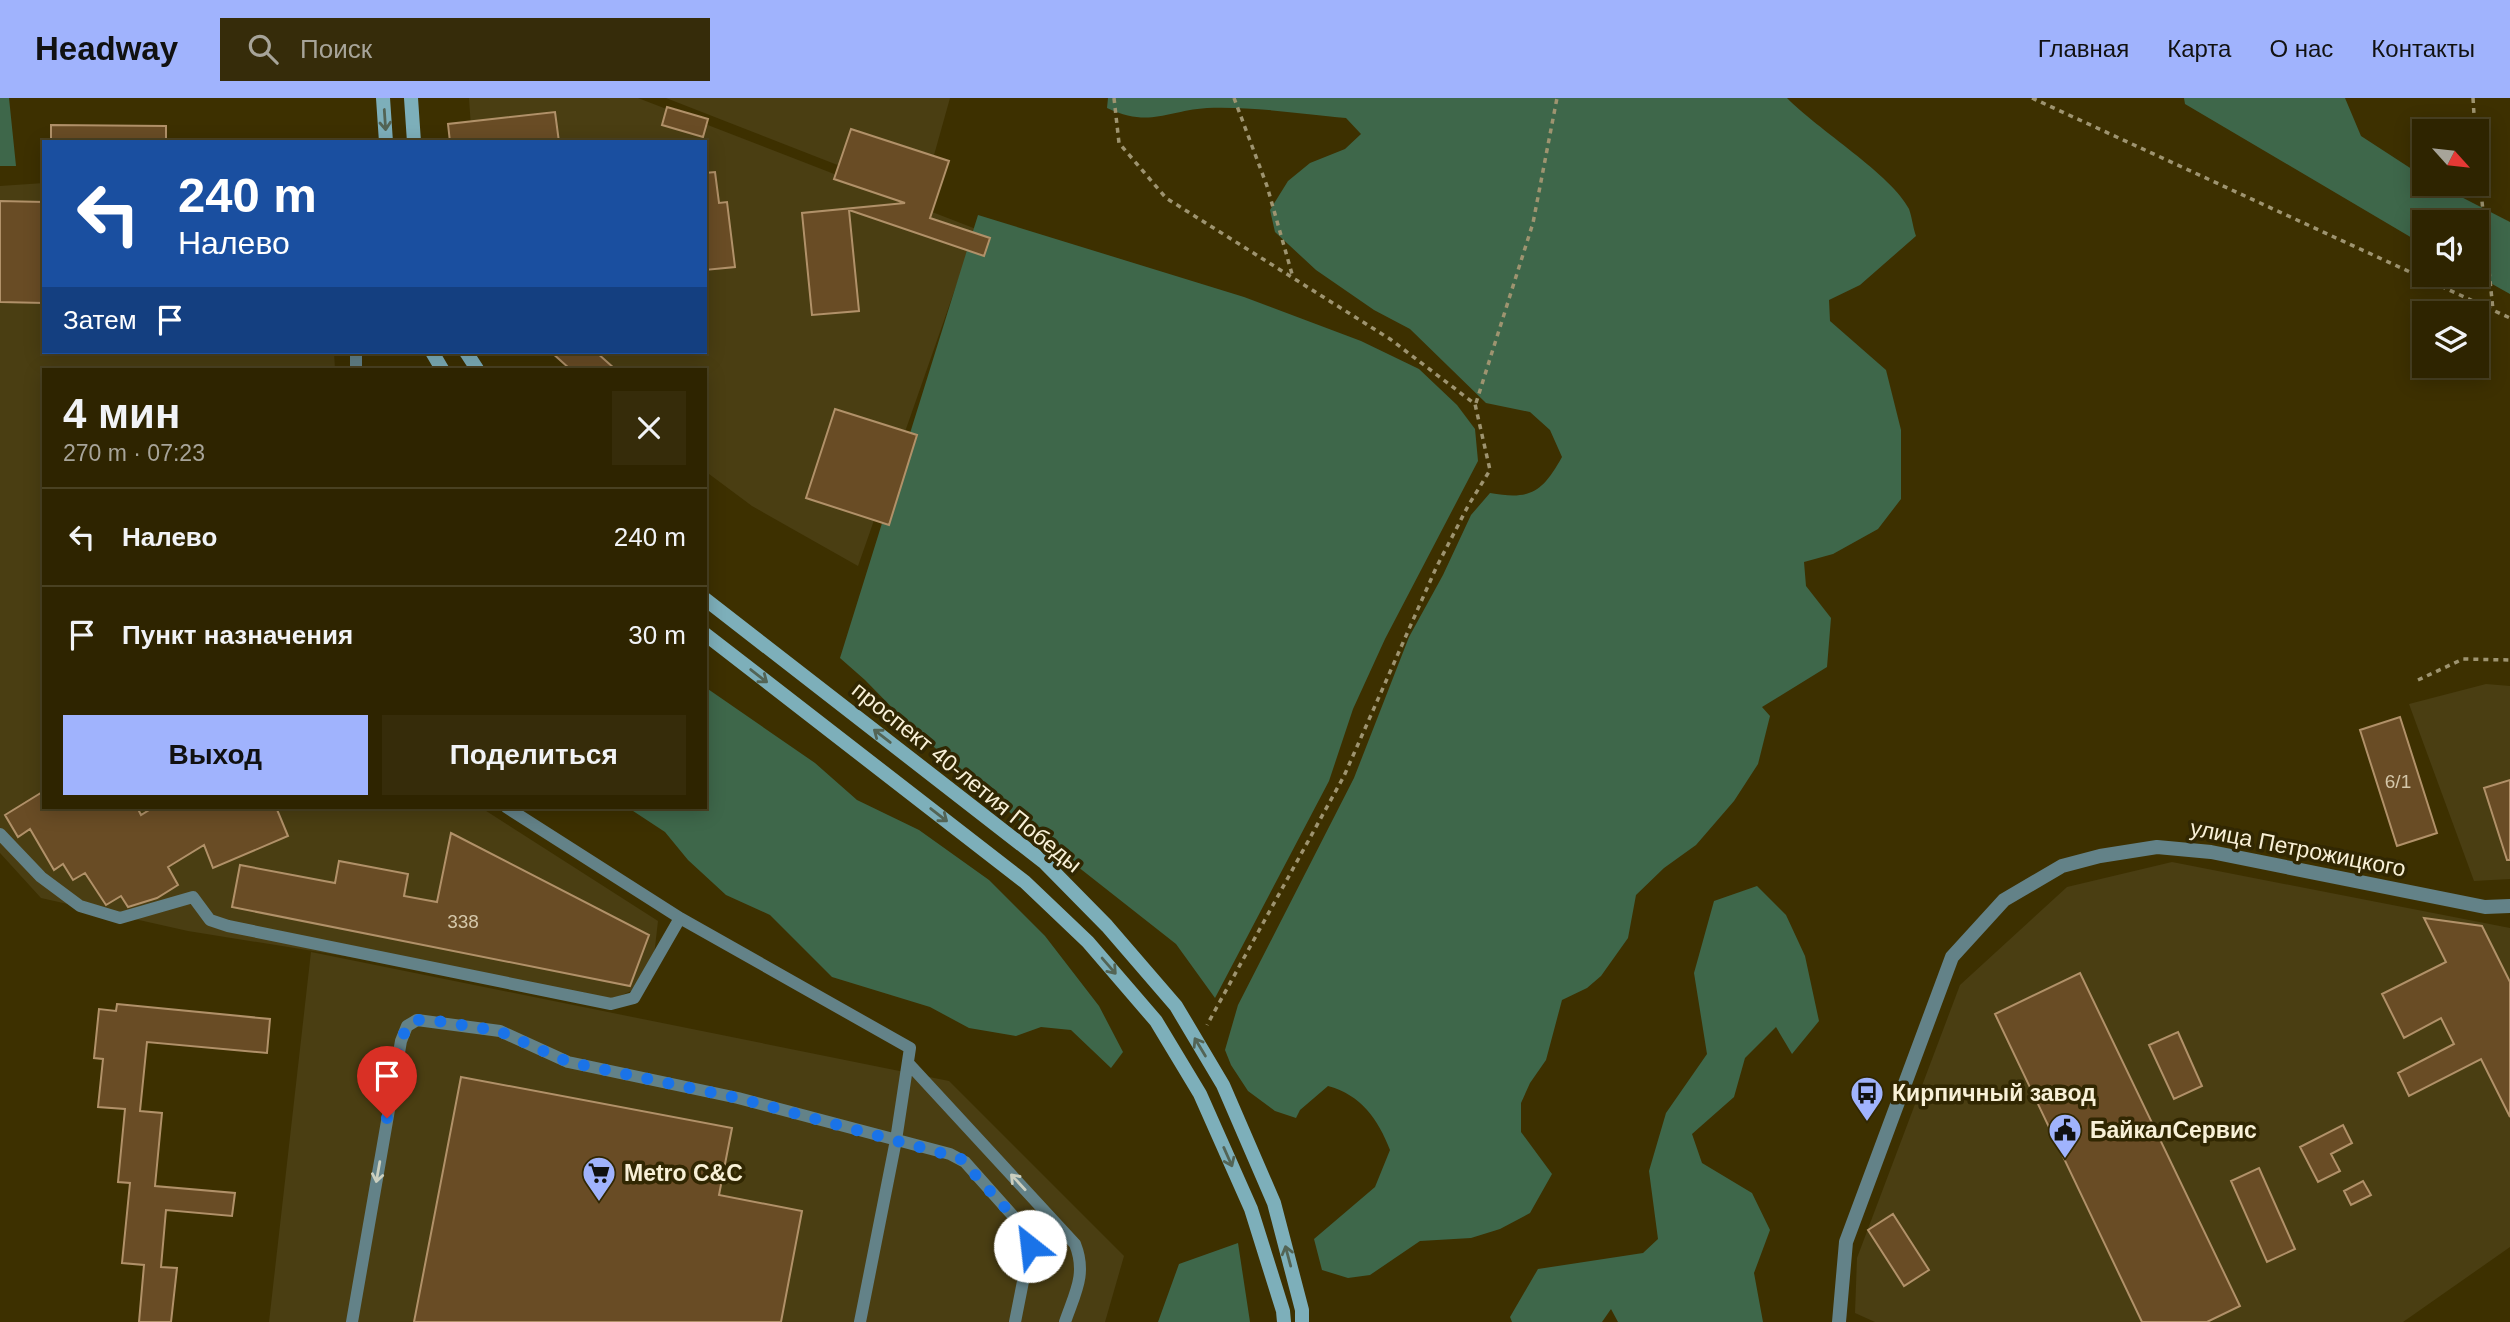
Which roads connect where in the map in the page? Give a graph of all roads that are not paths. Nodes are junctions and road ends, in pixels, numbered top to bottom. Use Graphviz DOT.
graph roads {
  1 [pos="383,98"];
  2 [pos="411,98"];
  3 [pos="386,140"];
  4 [pos="414,140"];
  5 [pos="707,600"];
  6 [pos="707,636"];
  7 [pos="509,809"];
  8 [pos="0,834"];
  9 [pos="2510,906"];
  10 [pos="680,918"];
  11 [pos="909,1063"];
  12 [pos="896,1139"];
  13 [pos="352,1322"];
  14 [pos="860,1322"];
  15 [pos="1015,1322"];
  16 [pos="1065,1322"];
  17 [pos="1284,1322"];
  18 [pos="1303,1322"];
  19 [pos="1839,1322"];
  1 -- 3 [label="main road, one-way"];
  2 -- 4 [label="main road"];
  18 -- 5 [label="main road, проспект 40-летия Победы, one-way"];
  6 -- 17 [label="main road, проспект 40-летия Победы, one-way"];
  7 -- 10 [label="lane"];
  8 -- 10 [label="lane"];
  9 -- 19 [label="street, улица Петрожицкого"];
  10 -- 11 [label="lane"];
  11 -- 12 [label="lane"];
  16 -- 11 [label="lane, one-way"];
  12 -- 13 [label="lane, one-way"];
  12 -- 14 [label="lane"];
  12 -- 15 [label="lane"];
}
